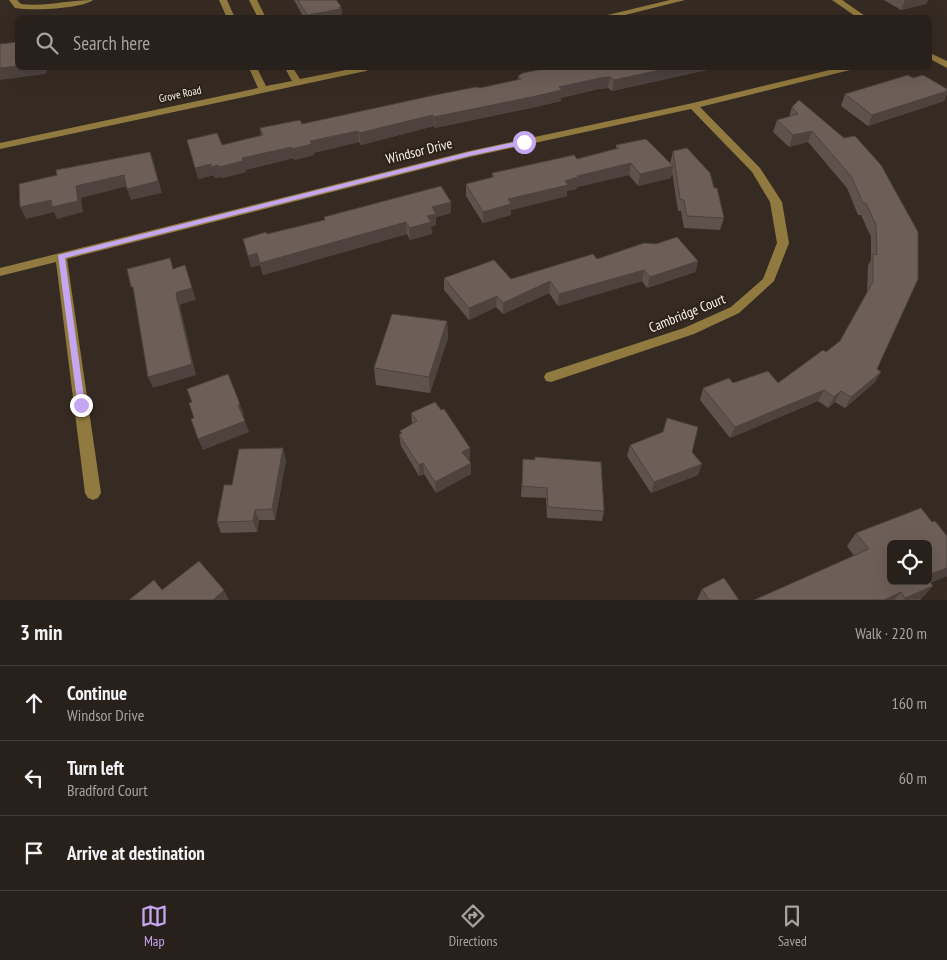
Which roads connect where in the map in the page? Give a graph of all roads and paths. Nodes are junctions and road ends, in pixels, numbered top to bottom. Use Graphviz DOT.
graph roads {
  1 [pos="13,0"];
  2 [pos="90,0"];
  3 [pos="223,0"];
  4 [pos="253,0"];
  5 [pos="681,0"];
  6 [pos="836,0"];
  7 [pos="31,13"];
  8 [pos="230,15"];
  9 [pos="260,15"];
  10 [pos="613,15"];
  11 [pos="859,15"];
  12 [pos="932,57"];
  13 [pos="947,65"];
  14 [pos="255,70"];
  15 [pos="291,70"];
  16 [pos="356,70"];
  17 [pos="839,70"];
  18 [pos="298,82"];
  19 [pos="264,89"];
  20 [pos="693,106"];
  21 [pos="0,146"];
  22 [pos="61,256"];
  23 [pos="0,272"];
  24 [pos="551,377"];
  25 [pos="92,493"];
  1 -- 7 [label="street"];
  2 -- 7 [label="street"];
  3 -- 8 [label="street"];
  4 -- 9 [label="street"];
  5 -- 10 [label="street"];
  6 -- 11 [label="street"];
  12 -- 13 [label="street"];
  14 -- 19 [label="street"];
  15 -- 18 [label="street"];
  16 -- 18 [label="street, Grove Road"];
  17 -- 20 [label="street, Windsor Drive"];
  18 -- 19 [label="street, Grove Road"];
  19 -- 21 [label="street, Grove Road"];
  20 -- 22 [label="street, Windsor Drive"];
  20 -- 24 [label="street, Cambridge Court"];
  22 -- 23 [label="street, Windsor Drive"];
  22 -- 25 [label="street"];
}
